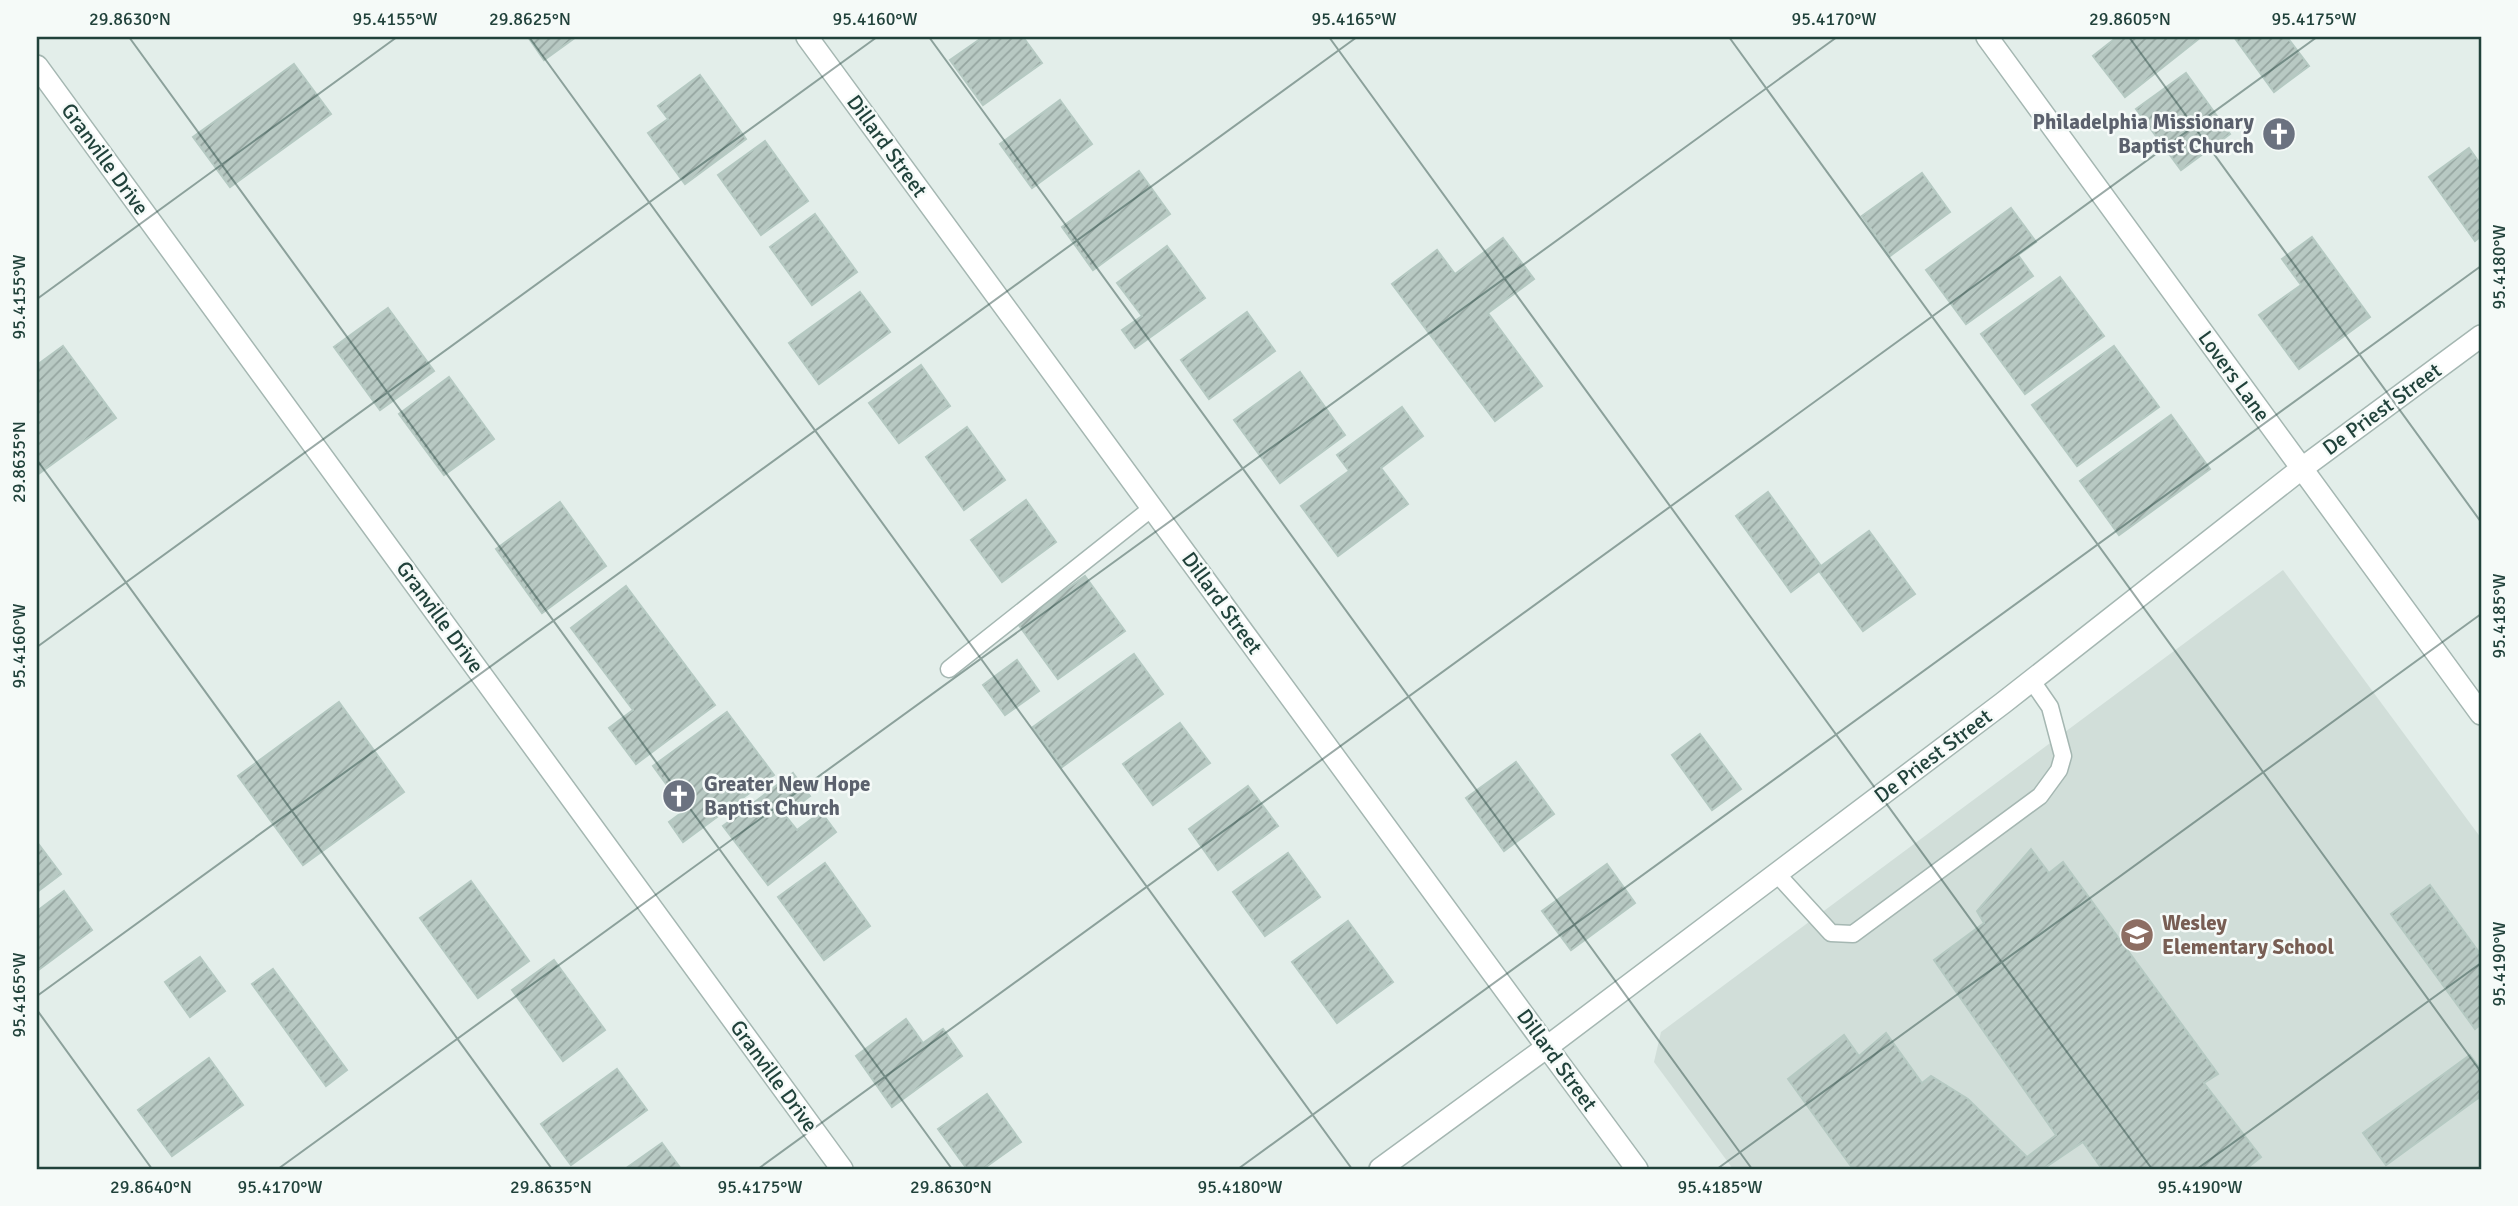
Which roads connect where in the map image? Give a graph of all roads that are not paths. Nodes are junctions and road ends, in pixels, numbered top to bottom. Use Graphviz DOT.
graph roads {
  1 [pos="807,37"];
  2 [pos="1987,37"];
  3 [pos="37,66"];
  4 [pos="2481,336"];
  5 [pos="2301,469"];
  6 [pos="1152,508"];
  7 [pos="949,669"];
  8 [pos="2032,681"];
  9 [pos="2481,714"];
  10 [pos="1777,874"];
  11 [pos="1547,1047"];
  12 [pos="842,1169"];
  13 [pos="1380,1169"];
  14 [pos="1637,1169"];
  1 -- 6 [label="street, Dillard Street"];
  2 -- 5 [label="street, Lovers Lane"];
  3 -- 12 [label="street, Granville Drive"];
  4 -- 5 [label="street, De Priest Street"];
  5 -- 8 [label="street, De Priest Street"];
  5 -- 9 [label="street, Lovers Lane"];
  6 -- 7 [label="lane"];
  6 -- 11 [label="street, Dillard Street"];
  8 -- 10 [label="street, De Priest Street"];
  8 -- 10 [label="lane"];
  10 -- 11 [label="street, De Priest Street"];
  11 -- 13 [label="street, De Priest Street"];
  11 -- 14 [label="street, Dillard Street"];
}
